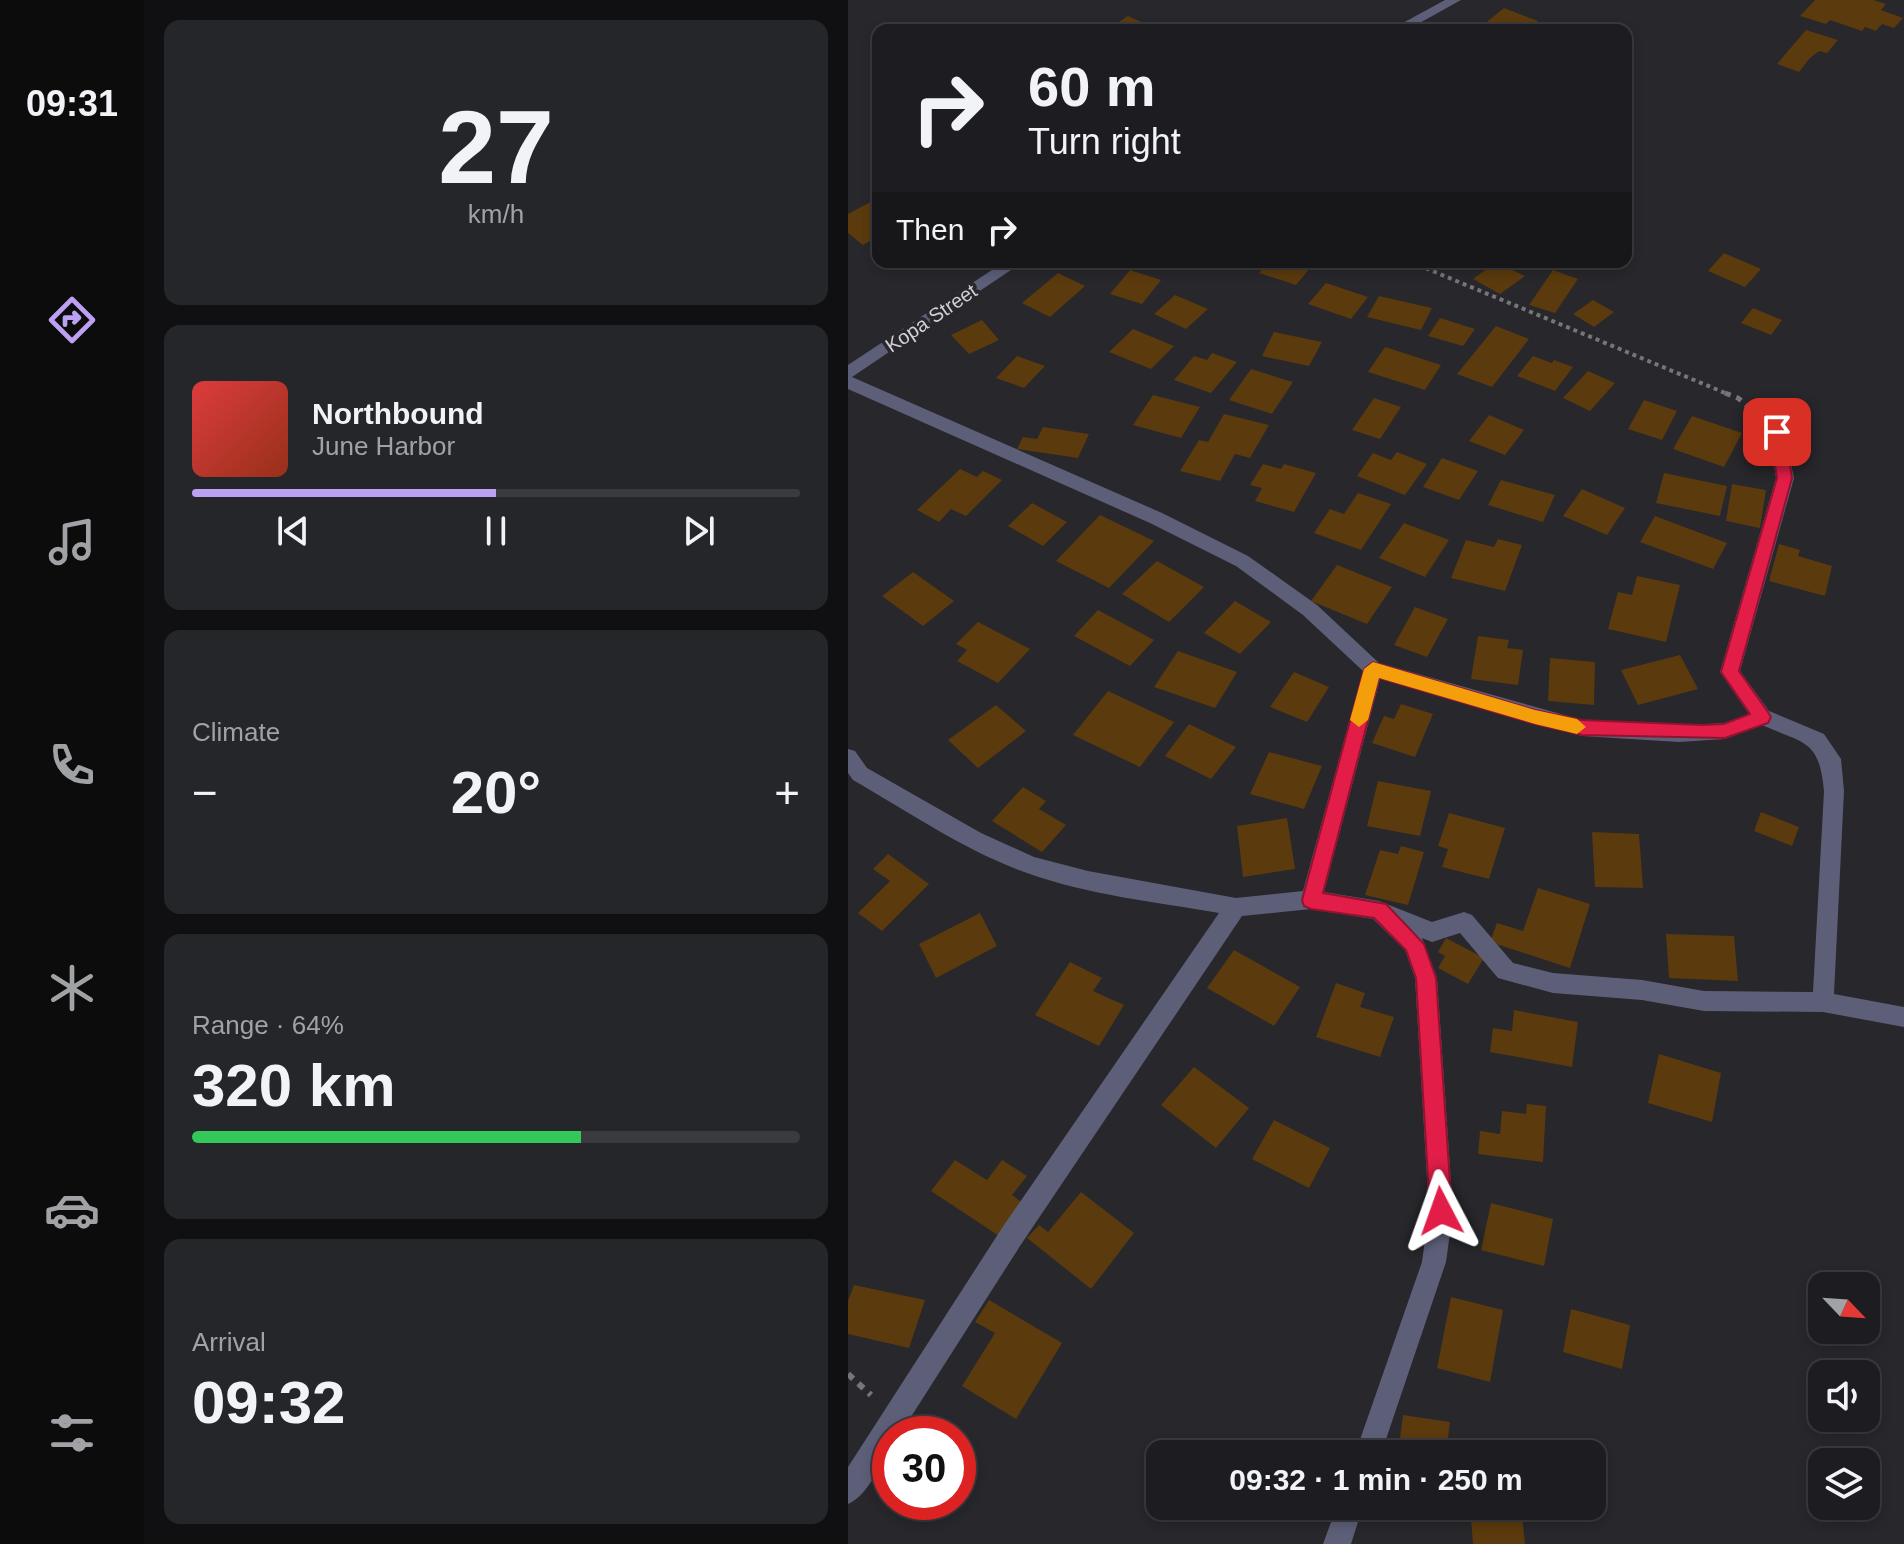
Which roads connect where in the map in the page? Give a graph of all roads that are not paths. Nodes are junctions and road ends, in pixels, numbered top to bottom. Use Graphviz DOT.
graph roads {
  1 [pos="1455,0"];
  2 [pos="1409,24"];
  3 [pos="1006,268"];
  4 [pos="848,373"];
  5 [pos="848,382"];
  6 [pos="1777,432"];
  7 [pos="1373,669"];
  8 [pos="1762,717"];
  9 [pos="852,773"];
  10 [pos="1311,900"];
  11 [pos="1236,907"];
  12 [pos="1379,910"];
  13 [pos="1823,1002"];
  14 [pos="1904,1017"];
  15 [pos="1373,1440"];
  16 [pos="848,1491"];
  17 [pos="1345,1520"];
  18 [pos="1337,1544"];
  1 -- 2 [label="street"];
  3 -- 4 [label="street, Kopa Street"];
  5 -- 7 [label="street"];
  6 -- 8 [label="street"];
  7 -- 8 [label="street"];
  7 -- 10 [label="street"];
  8 -- 13 [label="street"];
  9 -- 11 [label="street"];
  10 -- 11 [label="street"];
  10 -- 12 [label="street"];
  11 -- 16 [label="street"];
  12 -- 13 [label="street"];
  12 -- 15 [label="street"];
  13 -- 14 [label="street"];
  17 -- 18 [label="street"];
}
